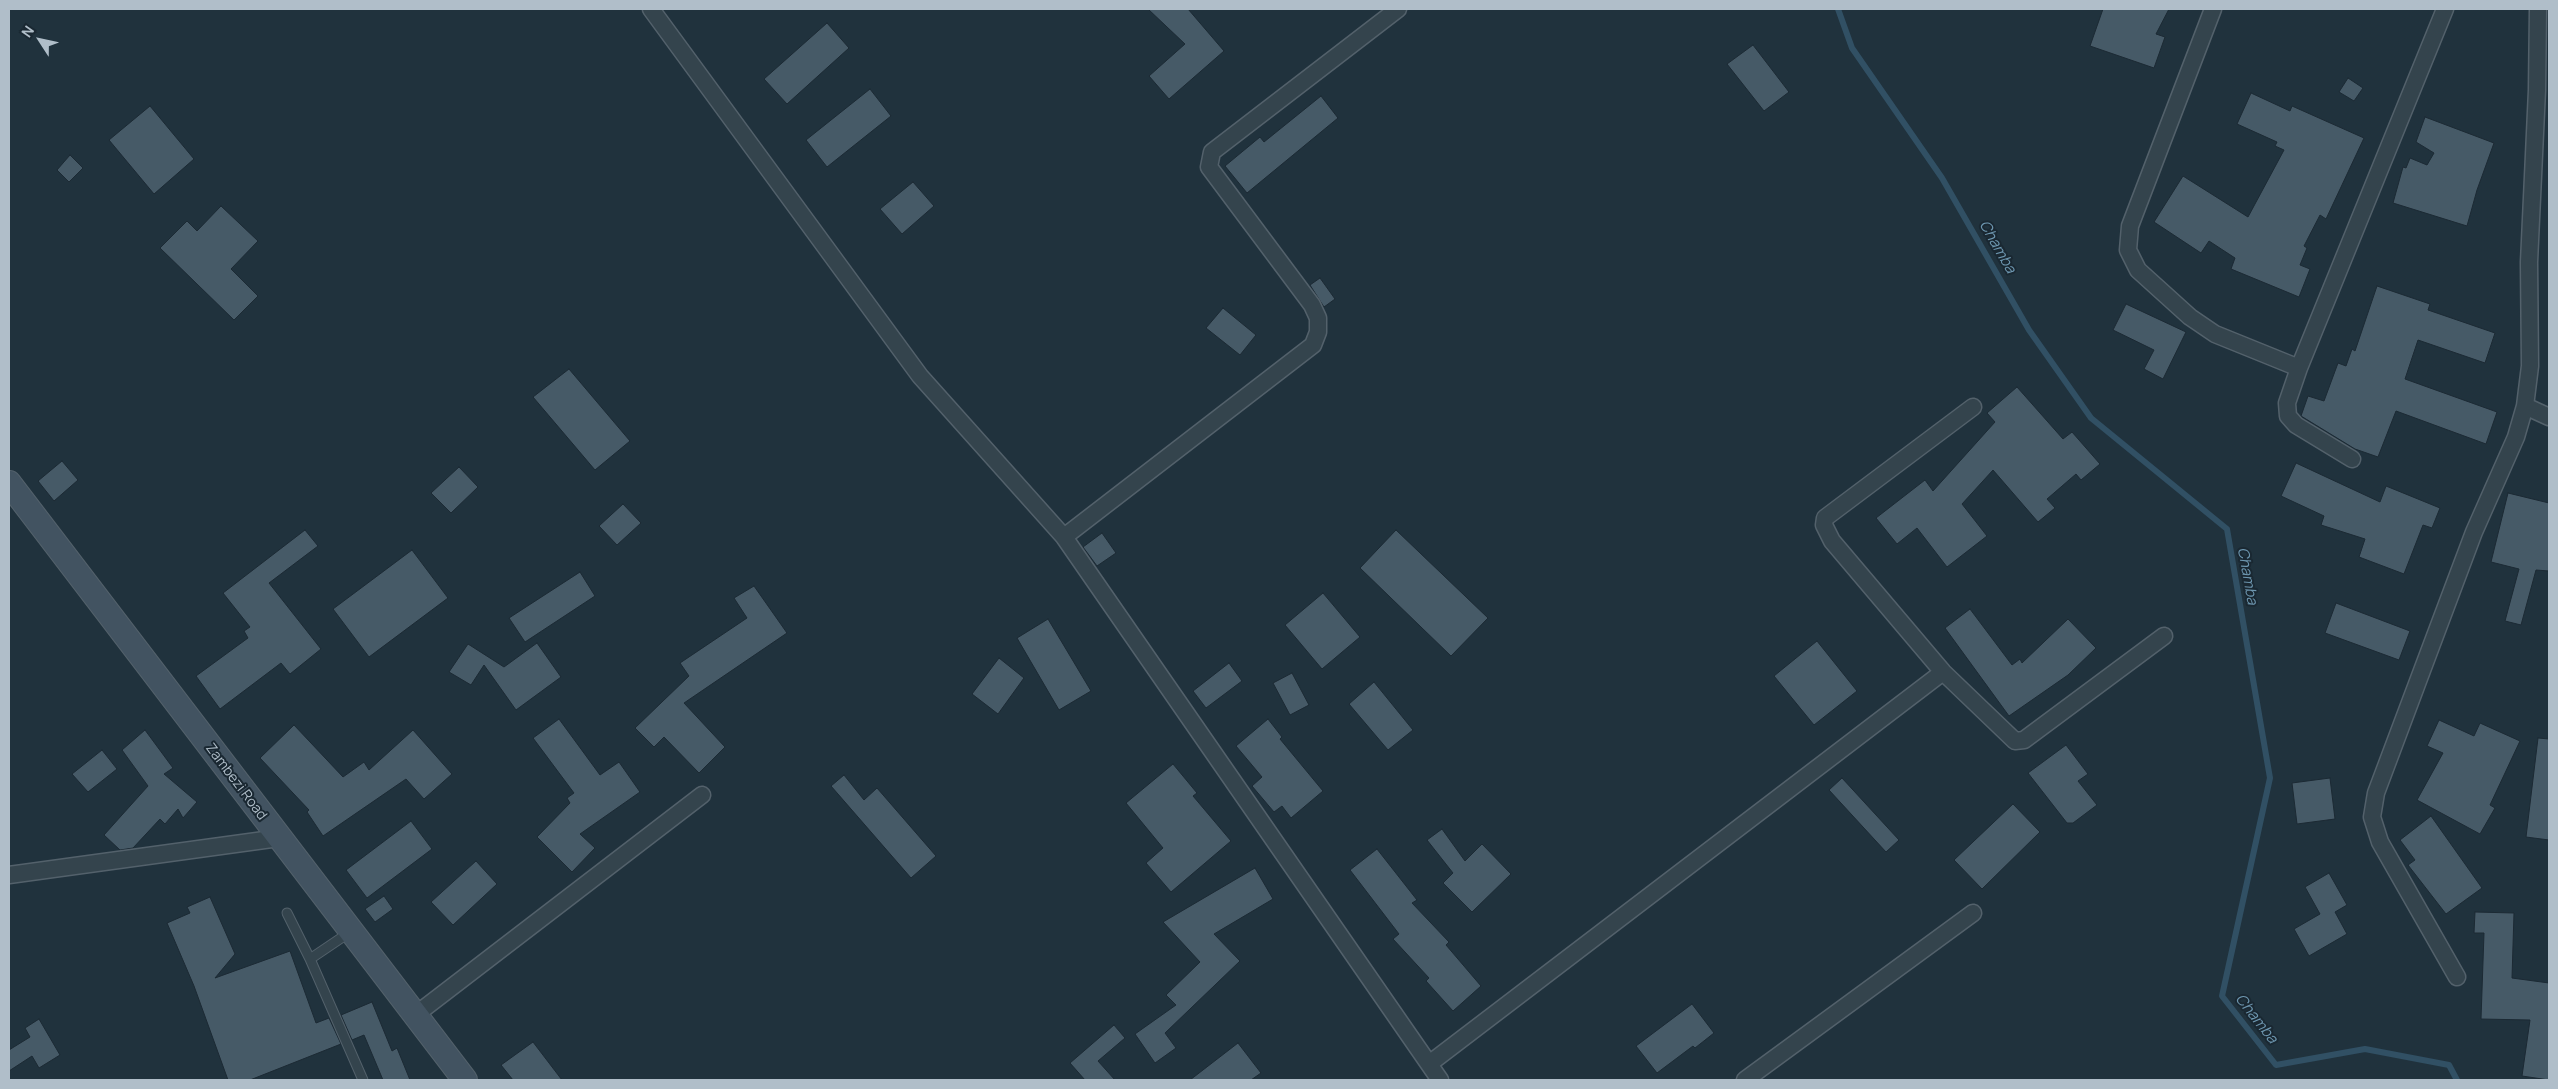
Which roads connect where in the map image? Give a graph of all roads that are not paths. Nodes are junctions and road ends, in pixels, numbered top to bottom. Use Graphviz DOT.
graph roads {
  1 [pos="651,9"];
  2 [pos="1398,9"];
  3 [pos="2213,9"];
  4 [pos="2445,9"];
  5 [pos="2538,9"];
  6 [pos="2299,368"];
  7 [pos="2525,406"];
  8 [pos="1973,407"];
  9 [pos="2549,417"];
  10 [pos="2352,459"];
  11 [pos="9,483"];
  12 [pos="1064,537"];
  13 [pos="2164,636"];
  14 [pos="1943,672"];
  15 [pos="702,795"];
  16 [pos="279,838"];
  17 [pos="9,875"];
  18 [pos="1973,913"];
  19 [pos="287,914"];
  20 [pos="350,932"];
  21 [pos="310,959"];
  22 [pos="2457,977"];
  23 [pos="414,1016"];
  24 [pos="1429,1064"];
  25 [pos="363,1080"];
  26 [pos="465,1080"];
  27 [pos="1440,1080"];
  28 [pos="1745,1080"];
  1 -- 12 [label="street"];
  2 -- 12 [label="street"];
  3 -- 6 [label="street"];
  4 -- 6 [label="street"];
  5 -- 7 [label="street"];
  6 -- 10 [label="street"];
  7 -- 9 [label="street"];
  7 -- 22 [label="street"];
  8 -- 14 [label="street"];
  11 -- 16 [label="main road, Zambezi Road"];
  12 -- 24 [label="street"];
  13 -- 14 [label="street"];
  14 -- 24 [label="street"];
  15 -- 23 [label="street"];
  16 -- 17 [label="street"];
  16 -- 20 [label="main road, Zambezi Road"];
  18 -- 28 [label="street"];
  19 -- 21 [label="lane"];
  20 -- 21 [label="lane"];
  20 -- 23 [label="main road, Zambezi Road"];
  21 -- 25 [label="lane"];
  23 -- 26 [label="main road, Zambezi Road"];
  24 -- 27 [label="street"];
}
